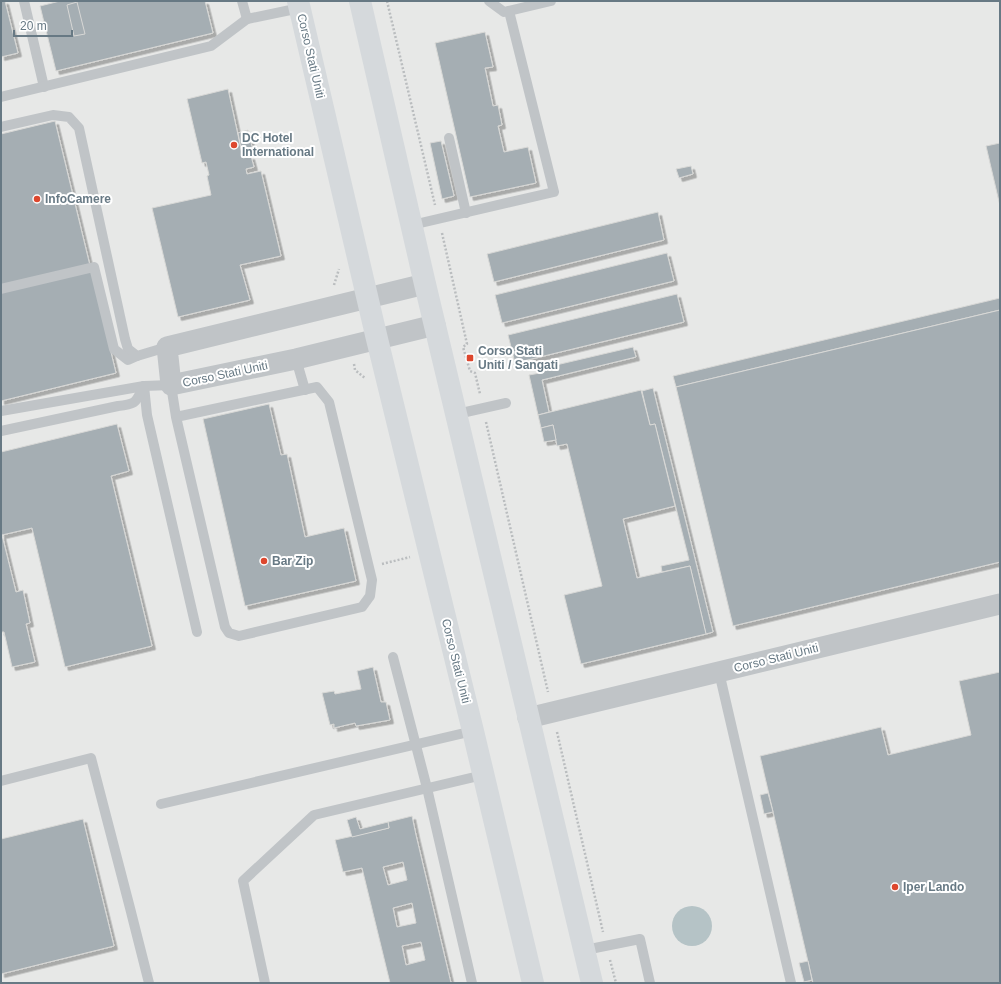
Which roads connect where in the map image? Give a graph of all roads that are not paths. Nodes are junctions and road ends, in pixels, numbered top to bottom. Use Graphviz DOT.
graph roads {
  1 [pos="24,1"];
  2 [pos="242,1"];
  3 [pos="360,1"];
  4 [pos="489,1"];
  5 [pos="502,1"];
  6 [pos="551,1"];
  7 [pos="299,5"];
  8 [pos="506,12"];
  9 [pos="246,19"];
  10 [pos="44,87"];
  11 [pos="1,97"];
  12 [pos="1,127"];
  13 [pos="449,138"];
  14 [pos="466,213"];
  15 [pos="412,225"];
  16 [pos="425,284"];
  17 [pos="1,289"];
  18 [pos="367,298"];
  19 [pos="435,325"];
  20 [pos="377,339"];
  21 [pos="168,347"];
  22 [pos="137,356"];
  23 [pos="296,359"];
  24 [pos="171,385"];
  25 [pos="144,386"];
  26 [pos="305,390"];
  27 [pos="506,403"];
  28 [pos="1,411"];
  29 [pos="457,414"];
  30 [pos="176,417"];
  31 [pos="1,431"];
  32 [pos="1000,604"];
  33 [pos="197,632"];
  34 [pos="393,657"];
  35 [pos="719,672"];
  36 [pos="528,718"];
  37 [pos="473,731"];
  38 [pos="416,746"];
  39 [pos="483,775"];
  40 [pos="1,781"];
  41 [pos="427,788"];
  42 [pos="162,804"];
  43 [pos="584,950"];
  44 [pos="149,983"];
  45 [pos="265,983"];
  46 [pos="472,983"];
  47 [pos="533,983"];
  48 [pos="592,983"];
  49 [pos="650,983"];
  50 [pos="791,983"];
  1 -- 10 [label="lane"];
  2 -- 9 [label="lane"];
  3 -- 15 [label="main road"];
  4 -- 8 [label="lane"];
  5 -- 8 [label="lane"];
  6 -- 8 [label="lane"];
  7 -- 9 [label="lane"];
  7 -- 18 [label="main road, Corso Stati Uniti"];
  8 -- 14 [label="lane"];
  9 -- 10 [label="lane"];
  10 -- 11 [label="lane"];
  12 -- 22 [label="lane"];
  13 -- 14 [label="lane"];
  14 -- 15 [label="lane"];
  15 -- 16 [label="main road"];
  16 -- 18 [label="street"];
  16 -- 19 [label="main road"];
  17 -- 22 [label="lane"];
  18 -- 20 [label="main road, Corso Stati Uniti"];
  18 -- 21 [label="street"];
  19 -- 20 [label="street, Corso Stati Uniti"];
  19 -- 29 [label="main road"];
  20 -- 23 [label="street, Corso Stati Uniti"];
  20 -- 37 [label="main road, Corso Stati Uniti"];
  21 -- 22 [label="lane"];
  21 -- 24 [label="street, Corso Stati Uniti"];
  23 -- 24 [label="street, Corso Stati Uniti"];
  23 -- 26 [label="lane"];
  24 -- 25 [label="lane"];
  24 -- 30 [label="lane"];
  25 -- 28 [label="lane"];
  25 -- 31 [label="lane"];
  25 -- 33 [label="lane"];
  26 -- 30 [label="lane"];
  26 -- 30 [label="lane"];
  27 -- 29 [label="lane"];
  29 -- 36 [label="main road"];
  32 -- 35 [label="street, Corso Stati Uniti"];
  34 -- 38 [label="lane"];
  35 -- 36 [label="street, Corso Stati Uniti"];
  35 -- 50 [label="lane"];
  36 -- 43 [label="main road"];
  37 -- 38 [label="lane"];
  37 -- 39 [label="main road, Corso Stati Uniti"];
  38 -- 41 [label="lane"];
  38 -- 42 [label="lane"];
  39 -- 41 [label="lane"];
  39 -- 47 [label="main road, Corso Stati Uniti"];
  40 -- 44 [label="lane"];
  41 -- 45 [label="lane"];
  41 -- 46 [label="lane"];
  43 -- 48 [label="main road"];
  43 -- 49 [label="lane"];
}
